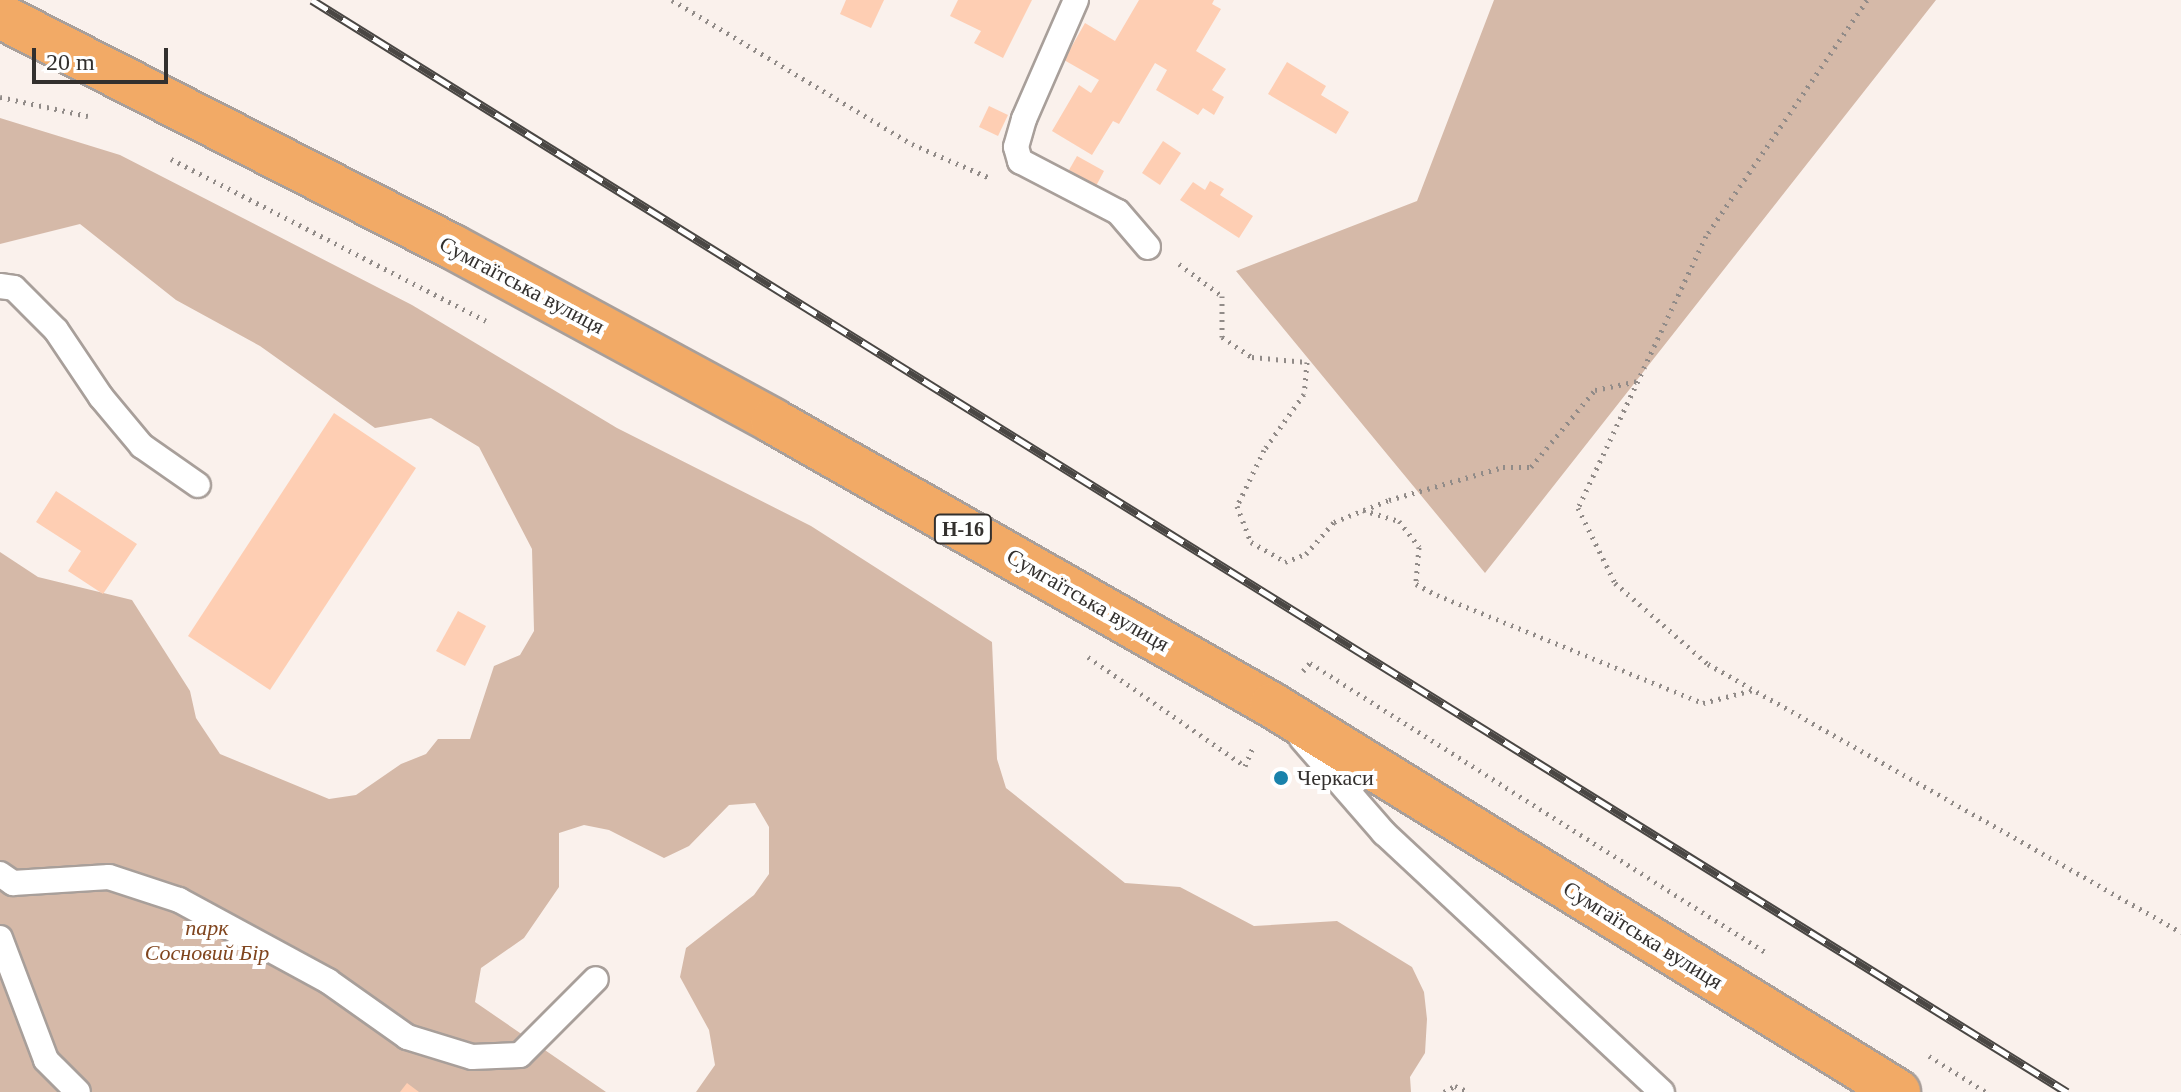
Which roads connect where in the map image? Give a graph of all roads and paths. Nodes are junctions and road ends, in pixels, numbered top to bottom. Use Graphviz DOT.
graph roads {
  1 [pos="672,0"];
  2 [pos="1076,0"];
  3 [pos="1867,0"];
  4 [pos="0,16"];
  5 [pos="995,180"];
  6 [pos="1148,247"];
  7 [pos="0,286"];
  8 [pos="1638,381"];
  9 [pos="198,485"];
  10 [pos="1363,510"];
  11 [pos="1754,690"];
  12 [pos="1272,705"];
  13 [pos="0,874"];
  14 [pos="2181,932"];
  15 [pos="0,938"];
  16 [pos="596,979"];
  17 [pos="78,1092"];
  18 [pos="1444,1092"];
  19 [pos="1469,1092"];
  20 [pos="1662,1092"];
  21 [pos="1898,1092"];
  1 -- 5 [label="path"];
  2 -- 6 [label="lane"];
  3 -- 8 [label="path"];
  4 -- 12 [label="main road, Сумгаїтська вулиця / Н-16"];
  6 -- 10 [label="path"];
  7 -- 9 [label="lane"];
  8 -- 10 [label="path"];
  8 -- 11 [label="path"];
  10 -- 11 [label="path"];
  11 -- 14 [label="path"];
  12 -- 20 [label="lane"];
  12 -- 21 [label="main road, Сумгаїтська вулиця / Н-16"];
  13 -- 16 [label="lane"];
  15 -- 17 [label="lane"];
  18 -- 19 [label="path"];
}
